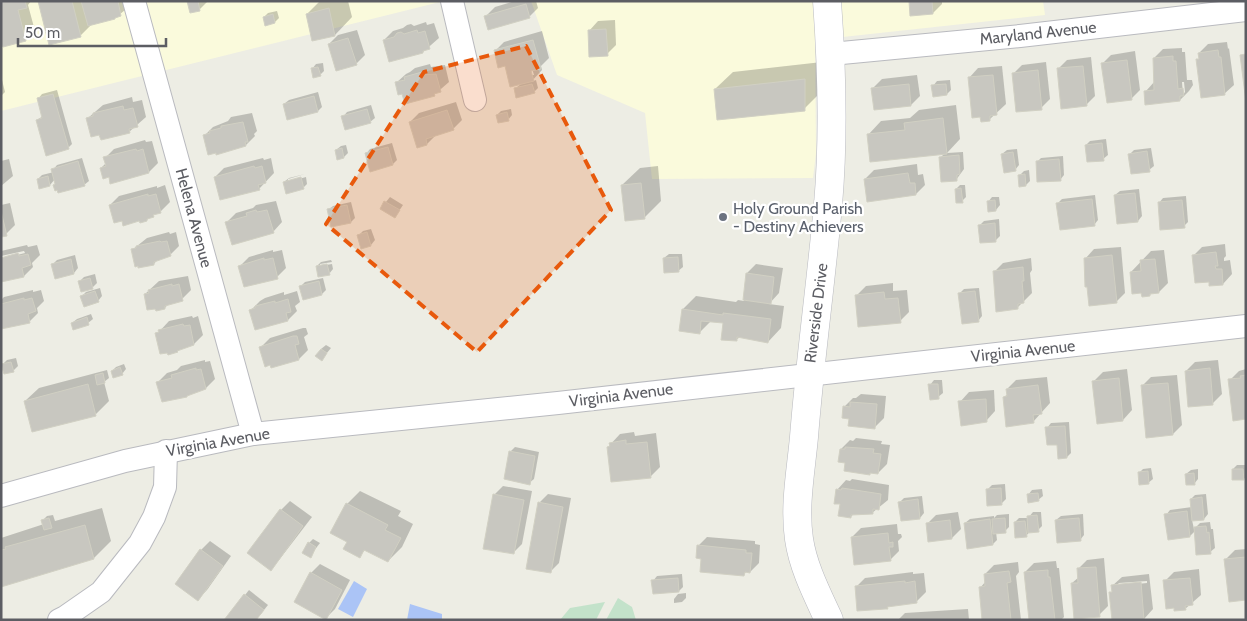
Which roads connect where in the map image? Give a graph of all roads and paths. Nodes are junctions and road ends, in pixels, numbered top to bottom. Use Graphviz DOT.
graph roads {
  1 [pos="134,1"];
  2 [pos="452,1"];
  3 [pos="827,1"];
  4 [pos="1246,10"];
  5 [pos="831,54"];
  6 [pos="475,100"];
  7 [pos="1246,326"];
  8 [pos="809,374"];
  9 [pos="253,434"];
  10 [pos="166,451"];
  11 [pos="1,496"];
  12 [pos="58,620"];
  13 [pos="829,620"];
  1 -- 9 [label="street, Helena Avenue"];
  2 -- 6 [label="street"];
  3 -- 5 [label="street, Riverside Drive"];
  4 -- 5 [label="street, Maryland Avenue"];
  5 -- 8 [label="street, Riverside Drive"];
  7 -- 8 [label="street, Virginia Avenue"];
  8 -- 9 [label="street, Virginia Avenue"];
  8 -- 13 [label="street, Riverside Drive"];
  9 -- 10 [label="street, Virginia Avenue"];
  10 -- 11 [label="street, Virginia Avenue"];
  10 -- 12 [label="street"];
}
